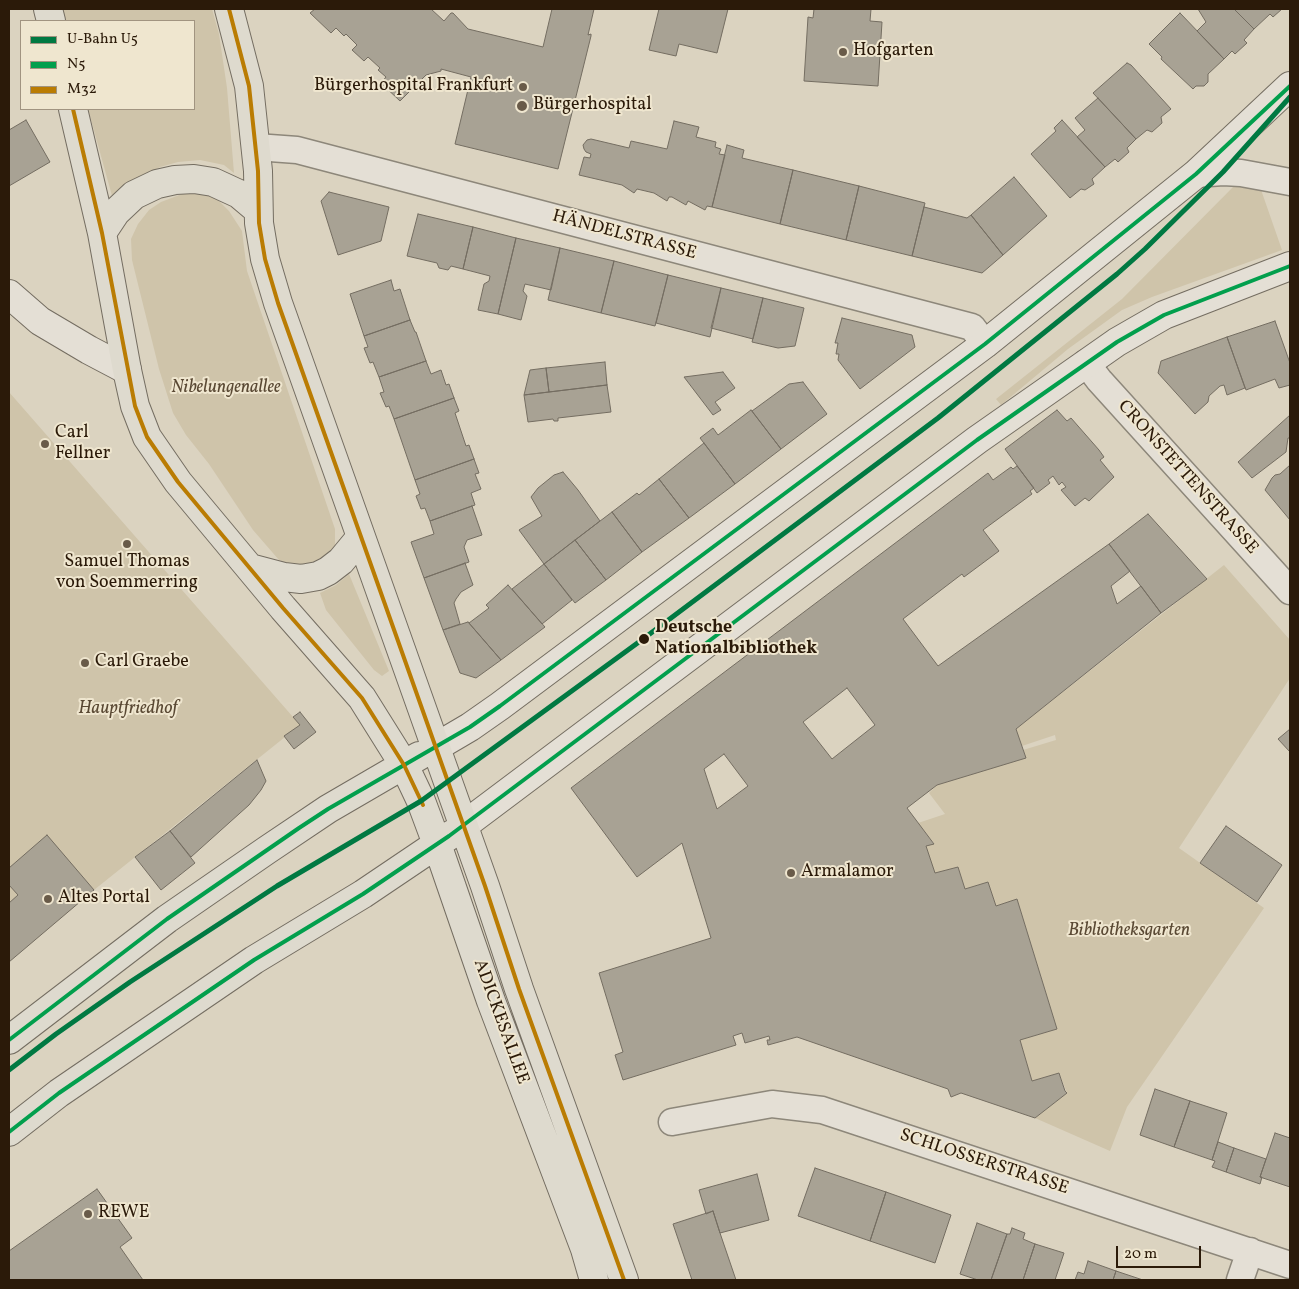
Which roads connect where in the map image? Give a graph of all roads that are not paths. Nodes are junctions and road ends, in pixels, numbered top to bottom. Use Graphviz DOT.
graph roads {
  1 [pos="229,9"];
  2 [pos="1290,86"];
  3 [pos="73,110"];
  4 [pos="256,147"];
  5 [pos="1196,174"];
  6 [pos="1290,182"];
  7 [pos="258,210"];
  8 [pos="102,233"];
  9 [pos="1290,266"];
  10 [pos="9,294"];
  11 [pos="985,344"];
  12 [pos="1086,363"];
  13 [pos="127,370"];
  14 [pos="360,538"];
  15 [pos="250,568"];
  16 [pos="1290,591"];
  17 [pos="436,747"];
  18 [pos="404,765"];
  19 [pos="463,826"];
  20 [pos="437,844"];
  21 [pos="9,1040"];
  22 [pos="672,1122"];
  23 [pos="9,1132"];
  24 [pos="1250,1251"];
  25 [pos="1290,1265"];
  26 [pos="594,1280"];
  27 [pos="624,1280"];
  28 [pos="1240,1280"];
  1 -- 4 [label="main road"];
  2 -- 5 [label="main road"];
  3 -- 8 [label="main road"];
  4 -- 7 [label="main road"];
  4 -- 11 [label="street, HÄNDELSTRASSE"];
  5 -- 6 [label="street"];
  5 -- 11 [label="main road"];
  7 -- 8 [label="main road"];
  7 -- 14 [label="main road"];
  8 -- 13 [label="main road"];
  9 -- 12 [label="main road"];
  10 -- 13 [label="main road"];
  11 -- 17 [label="main road"];
  12 -- 16 [label="street, CRONSTETTENSTRASSE"];
  12 -- 19 [label="main road"];
  13 -- 15 [label="main road"];
  14 -- 15 [label="main road"];
  14 -- 17 [label="main road"];
  15 -- 18 [label="main road"];
  17 -- 18 [label="main road"];
  17 -- 19 [label="main road, ADICKESALLEE"];
  18 -- 20 [label="main road, ADICKESALLEE"];
  18 -- 21 [label="main road"];
  19 -- 20 [label="main road"];
  19 -- 27 [label="main road, ADICKESALLEE"];
  20 -- 23 [label="main road"];
  20 -- 26 [label="main road, ADICKESALLEE"];
  22 -- 24 [label="street, SCHLOSSERSTRASSE"];
  24 -- 25 [label="street, SCHLOSSERSTRASSE"];
  24 -- 28 [label="street"];
}
